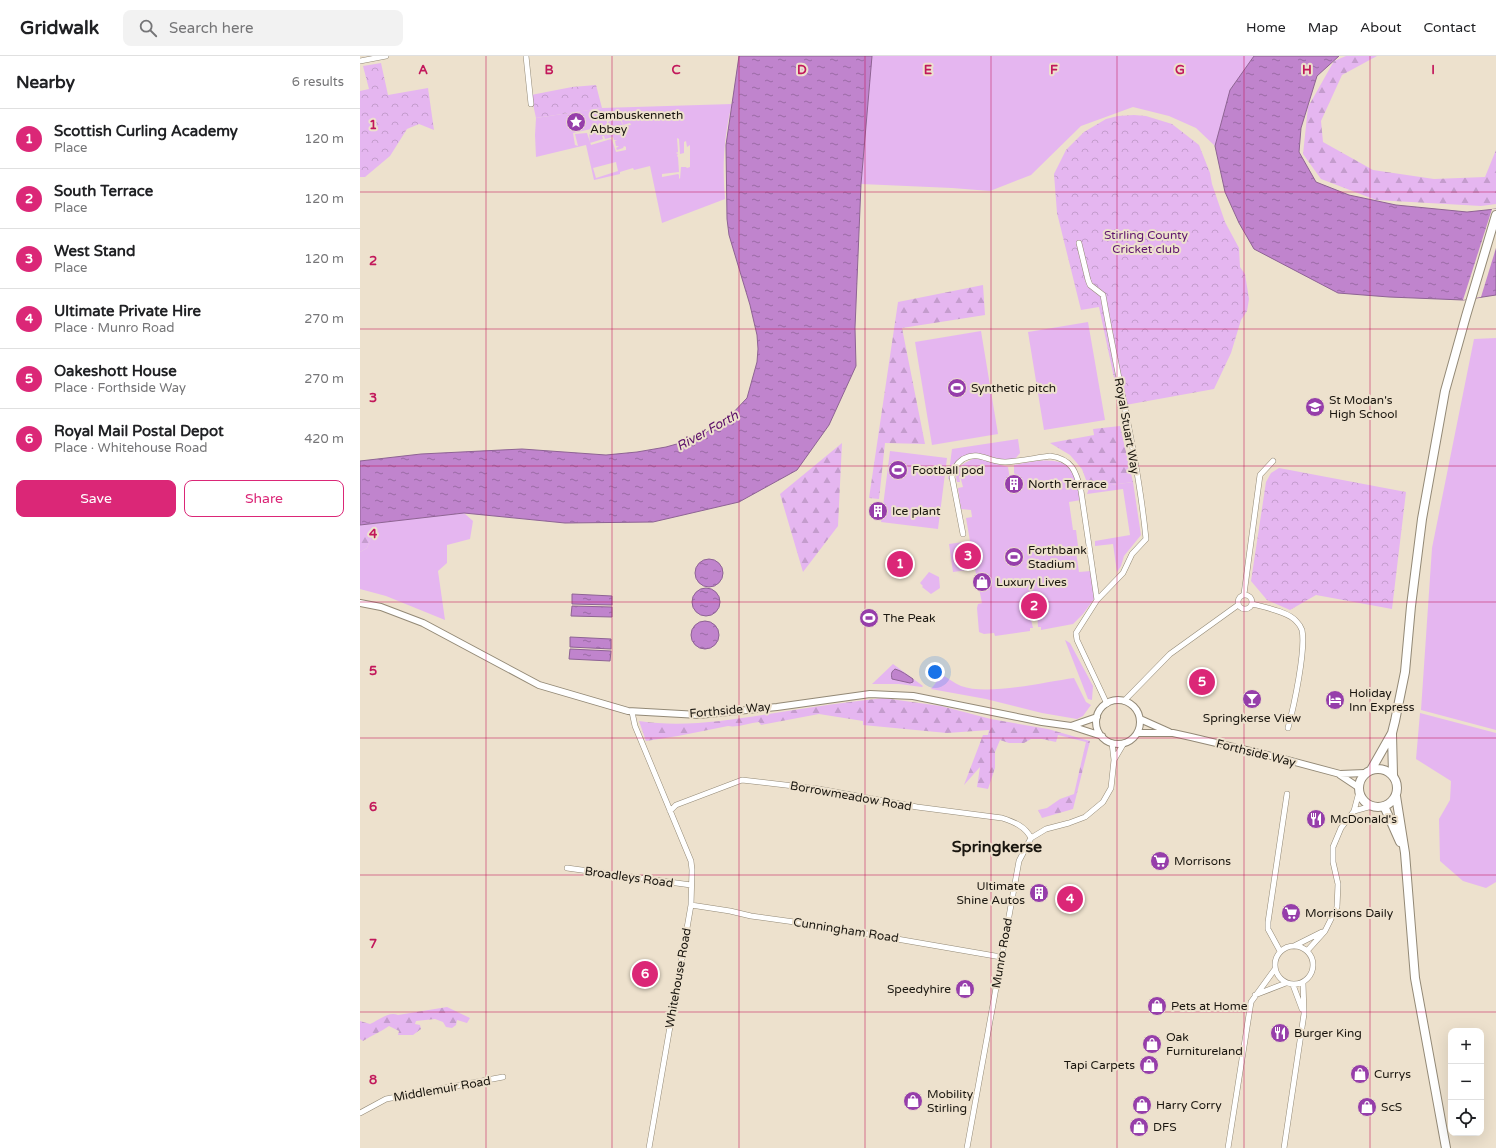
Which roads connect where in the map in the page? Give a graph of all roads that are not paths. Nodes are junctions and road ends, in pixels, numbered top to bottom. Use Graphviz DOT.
graph roads {
  1 [pos="386,56"];
  2 [pos="526,56"];
  3 [pos="360,61"];
  4 [pos="531,104"];
  5 [pos="1496,215"];
  6 [pos="1079,243"];
  7 [pos="1272,461"];
  8 [pos="963,534"];
  9 [pos="1244,594"];
  10 [pos="1097,600"];
  11 [pos="360,603"];
  12 [pos="1238,604"];
  13 [pos="1252,604"];
  14 [pos="1124,701"];
  15 [pos="1107,704"];
  16 [pos="632,712"];
  17 [pos="1097,716"];
  18 [pos="1140,719"];
  19 [pos="1071,726"];
  20 [pos="1288,728"];
  21 [pos="1138,733"];
  22 [pos="1173,733"];
  23 [pos="1392,733"];
  24 [pos="1102,736"];
  25 [pos="1112,743"];
  26 [pos="1124,743"];
  27 [pos="1114,760"];
  28 [pos="1368,771"];
  29 [pos="1340,774"];
  30 [pos="1393,775"];
  31 [pos="1359,789"];
  32 [pos="1287,794"];
  33 [pos="1396,796"];
  34 [pos="1372,806"];
  35 [pos="1384,806"];
  36 [pos="670,811"];
  37 [pos="1354,811"];
  38 [pos="1031,838"];
  39 [pos="1405,854"];
  40 [pos="568,868"];
  41 [pos="692,885"];
  42 [pos="690,905"];
  43 [pos="1325,931"];
  44 [pos="1294,946"];
  45 [pos="1280,951"];
  46 [pos="1307,951"];
  47 [pos="1001,957"];
  48 [pos="1275,969"];
  49 [pos="1303,982"];
  50 [pos="1286,983"];
  51 [pos="1293,985"];
  52 [pos="1254,996"];
  53 [pos="1304,1014"];
  54 [pos="503,1077"];
  55 [pos="360,1113"];
  56 [pos="649,1148"];
  57 [pos="967,1148"];
  58 [pos="1228,1148"];
  59 [pos="1284,1148"];
  60 [pos="1446,1148"];
  1 -- 3 [label="street"];
  2 -- 4 [label="street"];
  5 -- 23 [label="main road"];
  6 -- 10 [label="street, Royal Stuart Way"];
  7 -- 9 [label="street"];
  8 -- 10 [label="street"];
  9 -- 12 [label="street"];
  9 -- 13 [label="street"];
  10 -- 15 [label="street"];
  11 -- 16 [label="street, Forthside Way"];
  12 -- 13 [label="street"];
  12 -- 14 [label="street"];
  13 -- 20 [label="street"];
  14 -- 15 [label="street"];
  14 -- 18 [label="street"];
  15 -- 17 [label="street"];
  16 -- 19 [label="street, Forthside Way"];
  16 -- 36 [label="street, Whitehouse Road"];
  17 -- 19 [label="street, Forthside Way"];
  17 -- 24 [label="street"];
  18 -- 21 [label="street"];
  18 -- 22 [label="street, Forthside Way"];
  19 -- 24 [label="street, Forthside Way"];
  21 -- 22 [label="street, Forthside Way"];
  21 -- 26 [label="street"];
  22 -- 29 [label="street, Forthside Way"];
  23 -- 28 [label="main road"];
  23 -- 30 [label="main road"];
  24 -- 25 [label="street"];
  25 -- 26 [label="street"];
  25 -- 27 [label="street"];
  26 -- 27 [label="street"];
  27 -- 38 [label="street"];
  28 -- 29 [label="street, Forthside Way"];
  28 -- 30 [label="main road"];
  28 -- 31 [label="main road"];
  29 -- 31 [label="street, Forthside Way"];
  30 -- 33 [label="main road"];
  31 -- 34 [label="main road"];
  31 -- 37 [label="street"];
  32 -- 45 [label="street"];
  33 -- 35 [label="main road"];
  33 -- 39 [label="main road"];
  34 -- 35 [label="main road"];
  34 -- 37 [label="street"];
  35 -- 39 [label="main road"];
  36 -- 38 [label="street, Borrowmeadow Road"];
  36 -- 41 [label="street, Whitehouse Road"];
  37 -- 43 [label="street"];
  38 -- 47 [label="street, Munro Road"];
  39 -- 60 [label="main road"];
  40 -- 41 [label="street, Broadleys Road"];
  41 -- 42 [label="street, Whitehouse Road"];
  42 -- 47 [label="street, Cunningham Road"];
  42 -- 56 [label="street, Whitehouse Road"];
  43 -- 44 [label="street"];
  43 -- 46 [label="street"];
  44 -- 45 [label="street"];
  44 -- 46 [label="street"];
  45 -- 48 [label="street"];
  46 -- 49 [label="street"];
  47 -- 57 [label="street, Munro Road"];
  48 -- 50 [label="street"];
  48 -- 52 [label="street"];
  49 -- 51 [label="street"];
  49 -- 53 [label="street"];
  50 -- 51 [label="street"];
  50 -- 52 [label="street"];
  51 -- 53 [label="street"];
  52 -- 58 [label="street"];
  53 -- 59 [label="street"];
  54 -- 55 [label="street, Middlemuir Road"];
}
